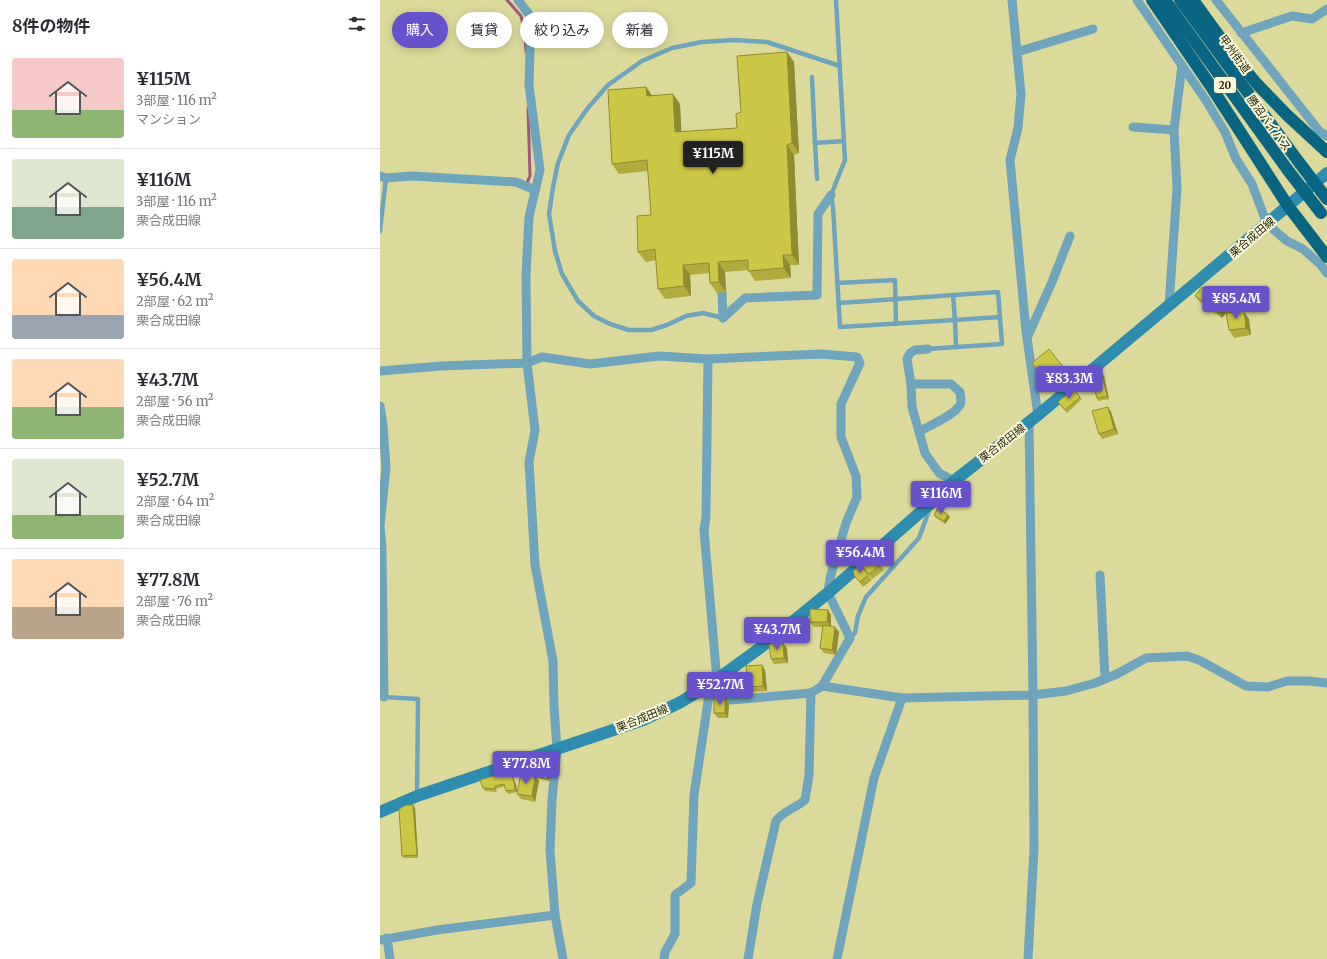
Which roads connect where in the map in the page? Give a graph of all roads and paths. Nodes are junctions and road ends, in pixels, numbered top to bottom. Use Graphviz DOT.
graph roads {
  1 [pos="518,0"];
  2 [pos="836,0"];
  3 [pos="1012,0"];
  4 [pos="1138,0"];
  5 [pos="1152,0"];
  6 [pos="1165,0"];
  7 [pos="1180,0"];
  8 [pos="1193,0"];
  9 [pos="1216,0"];
  10 [pos="1327,9"];
  11 [pos="1092,29"];
  12 [pos="1241,33"];
  13 [pos="1017,52"];
  14 [pos="1182,65"];
  15 [pos="840,66"];
  16 [pos="812,77"];
  17 [pos="1133,127"];
  18 [pos="1174,130"];
  19 [pos="1327,136"];
  20 [pos="844,141"];
  21 [pos="815,143"];
  22 [pos="1327,152"];
  23 [pos="1327,173"];
  24 [pos="383,177"];
  25 [pos="817,179"];
  26 [pos="535,190"];
  27 [pos="831,195"];
  28 [pos="1327,199"];
  29 [pos="1288,206"];
  30 [pos="1324,217"];
  31 [pos="1267,224"];
  32 [pos="380,231"];
  33 [pos="1070,236"];
  34 [pos="1327,257"];
  35 [pos="1327,273"];
  36 [pos="838,283"];
  37 [pos="722,293"];
  38 [pos="953,295"];
  39 [pos="896,299"];
  40 [pos="839,303"];
  41 [pos="1169,306"];
  42 [pos="1000,317"];
  43 [pos="723,318"];
  44 [pos="955,320"];
  45 [pos="896,324"];
  46 [pos="1027,338"];
  47 [pos="956,347"];
  48 [pos="928,349"];
  49 [pos="708,359"];
  50 [pos="527,363"];
  51 [pos="380,371"];
  52 [pos="911,384"];
  53 [pos="380,406"];
  54 [pos="1033,419"];
  55 [pos="919,432"];
  56 [pos="954,481"];
  57 [pos="932,502"];
  58 [pos="1100,575"];
  59 [pos="828,593"];
  60 [pos="850,638"];
  61 [pos="1105,679"];
  62 [pos="1327,683"];
  63 [pos="822,686"];
  64 [pos="712,687"];
  65 [pos="812,693"];
  66 [pos="1033,695"];
  67 [pos="384,697"];
  68 [pos="902,698"];
  69 [pos="557,749"];
  70 [pos="417,796"];
  71 [pos="380,812"];
  72 [pos="555,915"];
  73 [pos="383,939"];
  74 [pos="390,959"];
  75 [pos="563,959"];
  76 [pos="664,959"];
  77 [pos="748,959"];
  78 [pos="837,959"];
  79 [pos="1028,959"];
  1 -- 26 [label="street"];
  2 -- 15 [label="lane"];
  3 -- 13 [label="street"];
  4 -- 14 [label="street"];
  5 -- 29 [label="highway"];
  6 -- 30 [label="highway, 勝沼バイパス / 20, bridge"];
  7 -- 28 [label="highway, 甲州街道 / 20, bridge"];
  8 -- 22 [label="highway"];
  9 -- 12 [label="street"];
  10 -- 12 [label="street"];
  11 -- 13 [label="street"];
  12 -- 19 [label="street"];
  13 -- 46 [label="street"];
  14 -- 18 [label="street"];
  14 -- 31 [label="street"];
  15 -- 20 [label="lane"];
  15 -- 43 [label="lane"];
  16 -- 21 [label="lane"];
  17 -- 18 [label="street"];
  18 -- 41 [label="street"];
  20 -- 21 [label="lane"];
  20 -- 27 [label="lane"];
  21 -- 25 [label="lane"];
  23 -- 29 [label="main road, 栗合成田線"];
  24 -- 26 [label="street"];
  24 -- 32 [label="lane"];
  26 -- 50 [label="street"];
  27 -- 36 [label="lane"];
  27 -- 43 [label="street"];
  29 -- 31 [label="main road, 栗合成田線"];
  29 -- 34 [label="highway"];
  31 -- 35 [label="street"];
  31 -- 41 [label="main road, 栗合成田線"];
  33 -- 46 [label="street"];
  36 -- 39 [label="lane"];
  36 -- 40 [label="lane"];
  37 -- 43 [label="street"];
  38 -- 39 [label="lane"];
  38 -- 42 [label="lane"];
  38 -- 44 [label="lane"];
  39 -- 40 [label="lane"];
  39 -- 45 [label="lane"];
  40 -- 45 [label="lane"];
  41 -- 54 [label="main road, 栗合成田線"];
  42 -- 44 [label="lane"];
  42 -- 47 [label="lane"];
  44 -- 45 [label="lane"];
  44 -- 47 [label="lane"];
  46 -- 54 [label="street"];
  47 -- 48 [label="lane"];
  48 -- 52 [label="street"];
  49 -- 50 [label="street"];
  49 -- 59 [label="street"];
  49 -- 64 [label="street"];
  50 -- 51 [label="street"];
  50 -- 69 [label="street"];
  52 -- 55 [label="street"];
  52 -- 55 [label="street"];
  53 -- 67 [label="street"];
  54 -- 56 [label="main road, 栗合成田線"];
  54 -- 66 [label="street"];
  55 -- 56 [label="street"];
  56 -- 57 [label="main road, 栗合成田線"];
  57 -- 59 [label="main road, 栗合成田線"];
  57 -- 60 [label="lane"];
  58 -- 61 [label="street"];
  59 -- 60 [label="street"];
  59 -- 64 [label="main road, 栗合成田線"];
  60 -- 63 [label="street"];
  61 -- 62 [label="street"];
  61 -- 66 [label="street"];
  63 -- 65 [label="street"];
  63 -- 68 [label="street"];
  64 -- 65 [label="street"];
  64 -- 69 [label="main road, 栗合成田線"];
  64 -- 76 [label="street"];
  65 -- 77 [label="street"];
  66 -- 68 [label="street"];
  66 -- 79 [label="street"];
  67 -- 70 [label="lane"];
  68 -- 78 [label="street"];
  69 -- 70 [label="main road, 栗合成田線"];
  69 -- 72 [label="street"];
  70 -- 71 [label="main road, 栗合成田線"];
  72 -- 73 [label="street"];
  72 -- 75 [label="street"];
  73 -- 74 [label="street"];
}
